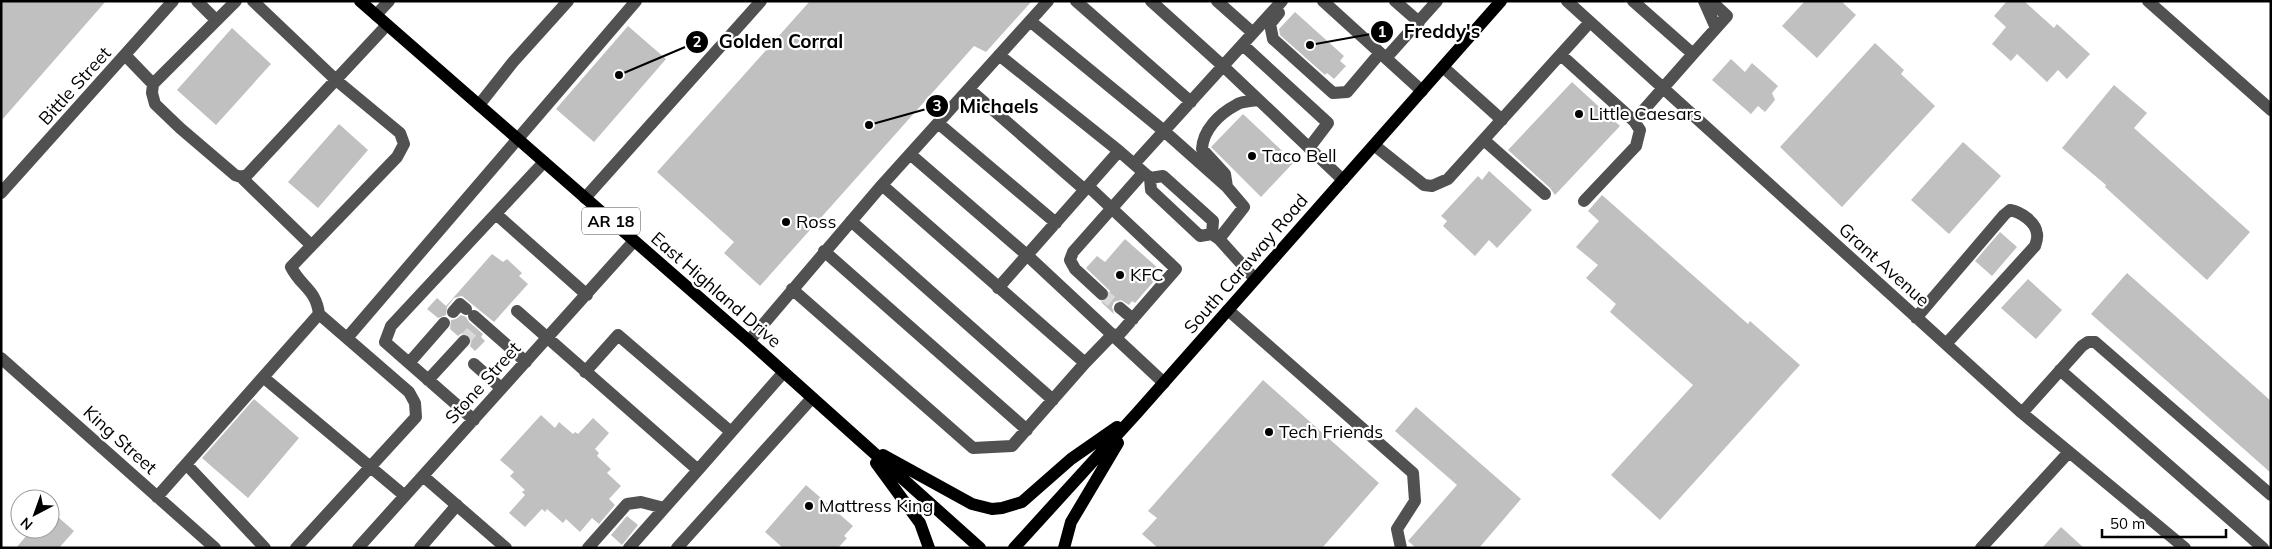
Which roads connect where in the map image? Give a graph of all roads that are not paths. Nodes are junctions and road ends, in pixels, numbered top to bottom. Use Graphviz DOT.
graph roads {
  1 [pos="174,1"];
  2 [pos="197,1"];
  3 [pos="236,1"];
  4 [pos="253,1"];
  5 [pos="360,1"];
  6 [pos="389,1"];
  7 [pos="568,1"];
  8 [pos="636,1"];
  9 [pos="761,1"];
  10 [pos="1048,1"];
  11 [pos="1076,1"];
  12 [pos="1151,1"];
  13 [pos="1217,1"];
  14 [pos="1282,1"];
  15 [pos="1288,1"];
  16 [pos="1324,1"];
  17 [pos="1395,1"];
  18 [pos="1437,1"];
  19 [pos="1567,1"];
  20 [pos="1633,1"];
  21 [pos="1704,1"];
  22 [pos="1711,1"];
  23 [pos="2148,1"];
  24 [pos="1496,3"];
  25 [pos="376,15"];
  26 [pos="216,20"];
  27 [pos="1030,20"];
  28 [pos="1419,22"];
  29 [pos="1590,22"];
  30 [pos="387,25"];
  31 [pos="1716,28"];
  32 [pos="1253,33"];
  33 [pos="1243,45"];
  34 [pos="1693,54"];
  35 [pos="999,55"];
  36 [pos="1561,55"];
  37 [pos="126,56"];
  38 [pos="1383,56"];
  39 [pos="1223,66"];
  40 [pos="1443,68"];
  41 [pos="336,80"];
  42 [pos="153,84"];
  43 [pos="1662,88"];
  44 [pos="969,89"];
  45 [pos="1422,91"];
  46 [pos="1259,100"];
  47 [pos="1191,102"];
  48 [pos="479,105"];
  49 [pos="2271,110"];
  50 [pos="1502,120"];
  51 [pos="1634,122"];
  52 [pos="938,123"];
  53 [pos="1164,132"];
  54 [pos="518,139"];
  55 [pos="1484,140"];
  56 [pos="1374,145"];
  57 [pos="1310,148"];
  58 [pos="1119,151"];
  59 [pos="910,154"];
  60 [pos="544,162"];
  61 [pos="1142,172"];
  62 [pos="241,177"];
  63 [pos="1343,180"];
  64 [pos="882,186"];
  65 [pos="1227,187"];
  66 [pos="1086,188"];
  67 [pos="1,193"];
  68 [pos="1545,194"];
  69 [pos="585,198"];
  70 [pos="1584,201"];
  71 [pos="1112,209"];
  72 [pos="496,214"];
  73 [pos="851,221"];
  74 [pos="1056,223"];
  75 [pos="1215,236"];
  76 [pos="634,241"];
  77 [pos="311,245"];
  78 [pos="824,252"];
  79 [pos="1028,256"];
  80 [pos="1255,279"];
  81 [pos="998,288"];
  82 [pos="792,289"];
  83 [pos="1102,294"];
  84 [pos="587,295"];
  85 [pos="1120,308"];
  86 [pos="1228,310"];
  87 [pos="517,311"];
  88 [pos="453,312"];
  89 [pos="319,314"];
  90 [pos="1916,318"];
  91 [pos="1133,319"];
  92 [pos="444,323"];
  93 [pos="1114,336"];
  94 [pos="347,338"];
  95 [pos="547,338"];
  96 [pos="464,341"];
  97 [pos="749,341"];
  98 [pos="1946,344"];
  99 [pos="1,358"];
  100 [pos="526,362"];
  101 [pos="409,363"];
  102 [pos="1085,363"];
  103 [pos="474,364"];
  104 [pos="2060,370"];
  105 [pos="586,372"];
  106 [pos="783,373"];
  107 [pos="263,377"];
  108 [pos="428,380"];
  109 [pos="1164,383"];
  110 [pos="502,388"];
  111 [pos="812,398"];
  112 [pos="1053,400"];
  113 [pos="1137,413"];
  114 [pos="2022,413"];
  115 [pos="474,420"];
  116 [pos="1027,430"];
  117 [pos="731,432"];
  118 [pos="861,442"];
  119 [pos="2069,452"];
  120 [pos="186,464"];
  121 [pos="371,467"];
  122 [pos="698,470"];
  123 [pos="423,476"];
  124 [pos="2271,495"];
  125 [pos="157,496"];
  126 [pos="405,496"];
  127 [pos="456,505"];
  128 [pos="664,508"];
  129 [pos="215,548"];
  130 [pos="265,548"];
  131 [pos="296,548"];
  132 [pos="358,548"];
  133 [pos="420,548"];
  134 [pos="506,548"];
  135 [pos="588,548"];
  136 [pos="629,548"];
  137 [pos="677,548"];
  138 [pos="929,548"];
  139 [pos="980,548"];
  140 [pos="1014,548"];
  141 [pos="1064,548"];
  142 [pos="1401,548"];
  143 [pos="1981,548"];
  144 [pos="2185,548"];
  145 [pos="2263,548"];
  1 -- 37 [label="street, Bittle Street"];
  2 -- 26 [label="street"];
  3 -- 26 [label="street"];
  4 -- 41 [label="street"];
  5 -- 25 [label="main road, East Highland Drive / AR 18"];
  6 -- 25 [label="street"];
  7 -- 48 [label="street"];
  8 -- 54 [label="street"];
  9 -- 69 [label="street"];
  10 -- 27 [label="street"];
  11 -- 47 [label="street"];
  12 -- 39 [label="street"];
  13 -- 32 [label="street"];
  14 -- 32 [label="street"];
  15 -- 38 [label="street"];
  16 -- 38 [label="street"];
  17 -- 28 [label="street"];
  18 -- 28 [label="street"];
  19 -- 29 [label="street, Grant Avenue"];
  20 -- 34 [label="street"];
  21 -- 31 [label="street"];
  22 -- 31 [label="street"];
  23 -- 49 [label="street"];
  24 -- 40 [label="main road, South Caraway Road"];
  25 -- 30 [label="main road, East Highland Drive / AR 18"];
  26 -- 42 [label="street"];
  27 -- 35 [label="street"];
  27 -- 53 [label="street"];
  28 -- 38 [label="street"];
  29 -- 36 [label="street"];
  29 -- 43 [label="street, Grant Avenue"];
  30 -- 41 [label="street"];
  30 -- 48 [label="main road, East Highland Drive / AR 18"];
  31 -- 34 [label="street"];
  32 -- 33 [label="street"];
  33 -- 39 [label="street"];
  33 -- 57 [label="street"];
  34 -- 43 [label="street"];
  35 -- 44 [label="street"];
  35 -- 58 [label="street"];
  36 -- 50 [label="street"];
  36 -- 51 [label="street"];
  37 -- 42 [label="street"];
  37 -- 67 [label="street, Bittle Street"];
  38 -- 45 [label="street"];
  39 -- 46 [label="street"];
  39 -- 47 [label="street"];
  40 -- 45 [label="main road, South Caraway Road"];
  40 -- 50 [label="street"];
  41 -- 62 [label="street"];
  41 -- 77 [label="street"];
  42 -- 62 [label="street"];
  43 -- 51 [label="street"];
  43 -- 90 [label="street, Grant Avenue"];
  44 -- 52 [label="street"];
  44 -- 66 [label="street"];
  45 -- 56 [label="main road, South Caraway Road"];
  46 -- 57 [label="street"];
  46 -- 65 [label="street"];
  47 -- 53 [label="street"];
  48 -- 54 [label="main road, East Highland Drive / AR 18"];
  50 -- 55 [label="street"];
  51 -- 70 [label="street"];
  52 -- 59 [label="street"];
  52 -- 74 [label="street"];
  53 -- 61 [label="street"];
  53 -- 65 [label="street"];
  54 -- 60 [label="main road, East Highland Drive / AR 18"];
  54 -- 94 [label="street"];
  55 -- 56 [label="street"];
  55 -- 68 [label="street"];
  56 -- 63 [label="main road, South Caraway Road"];
  57 -- 63 [label="street"];
  58 -- 61 [label="street"];
  58 -- 66 [label="street"];
  59 -- 64 [label="street"];
  59 -- 79 [label="street"];
  60 -- 69 [label="main road, East Highland Drive / AR 18"];
  60 -- 72 [label="street"];
  61 -- 71 [label="street"];
  61 -- 75 [label="street"];
  61 -- 75 [label="street"];
  62 -- 77 [label="street"];
  63 -- 80 [label="main road, South Caraway Road"];
  64 -- 73 [label="street"];
  64 -- 81 [label="street"];
  65 -- 75 [label="street"];
  66 -- 71 [label="street"];
  66 -- 74 [label="street"];
  69 -- 76 [label="main road, East Highland Drive / AR 18"];
  71 -- 83 [label="street"];
  71 -- 91 [label="street"];
  72 -- 84 [label="street"];
  72 -- 101 [label="street"];
  73 -- 78 [label="street"];
  73 -- 112 [label="street"];
  74 -- 79 [label="street"];
  75 -- 80 [label="street"];
  76 -- 84 [label="street, Stone Street"];
  76 -- 97 [label="main road, East Highland Drive / AR 18"];
  77 -- 89 [label="street"];
  78 -- 82 [label="street"];
  78 -- 116 [label="street"];
  79 -- 81 [label="street"];
  79 -- 93 [label="street"];
  80 -- 86 [label="main road, South Caraway Road"];
  81 -- 102 [label="street"];
  82 -- 97 [label="street"];
  82 -- 116 [label="street"];
  84 -- 95 [label="street, Stone Street"];
  85 -- 91 [label="street"];
  86 -- 109 [label="main road, South Caraway Road"];
  86 -- 142 [label="street"];
  87 -- 95 [label="street"];
  88 -- 100 [label="street"];
  89 -- 94 [label="street"];
  89 -- 107 [label="street"];
  90 -- 98 [label="street, Grant Avenue"];
  90 -- 98 [label="street"];
  91 -- 93 [label="street"];
  92 -- 101 [label="street"];
  93 -- 102 [label="street"];
  93 -- 109 [label="street"];
  94 -- 121 [label="street"];
  95 -- 100 [label="street, Stone Street"];
  95 -- 105 [label="street"];
  96 -- 108 [label="street"];
  97 -- 106 [label="main road, East Highland Drive / AR 18"];
  98 -- 114 [label="street, Grant Avenue"];
  99 -- 125 [label="street, King Street"];
  100 -- 110 [label="street, Stone Street"];
  101 -- 108 [label="street"];
  102 -- 112 [label="street"];
  103 -- 110 [label="street"];
  104 -- 114 [label="street"];
  104 -- 124 [label="street"];
  104 -- 145 [label="street"];
  105 -- 117 [label="street"];
  105 -- 122 [label="street"];
  106 -- 111 [label="main road, East Highland Drive / AR 18"];
  106 -- 117 [label="street"];
  107 -- 120 [label="street"];
  107 -- 121 [label="street"];
  108 -- 115 [label="street"];
  109 -- 113 [label="main road, South Caraway Road"];
  110 -- 115 [label="street, Stone Street"];
  111 -- 118 [label="main road, East Highland Drive / AR 18"];
  111 -- 137 [label="street"];
  112 -- 116 [label="street"];
  113 -- 118 [label="main road"];
  113 -- 140 [label="main road, South Caraway Road"];
  113 -- 141 [label="main road"];
  114 -- 119 [label="street, Grant Avenue"];
  115 -- 123 [label="street, Stone Street"];
  117 -- 122 [label="street"];
  118 -- 138 [label="main road"];
  118 -- 139 [label="main road, East Highland Drive / AR 18"];
  119 -- 143 [label="street"];
  119 -- 144 [label="street, Grant Avenue"];
  120 -- 125 [label="street"];
  120 -- 130 [label="street"];
  121 -- 126 [label="street"];
  121 -- 131 [label="street"];
  122 -- 128 [label="street"];
  123 -- 126 [label="street, Stone Street"];
  123 -- 127 [label="street"];
  125 -- 129 [label="street, King Street"];
  126 -- 132 [label="street, Stone Street"];
  127 -- 133 [label="street"];
  127 -- 134 [label="street"];
  128 -- 135 [label="street"];
  128 -- 136 [label="street"];
}
